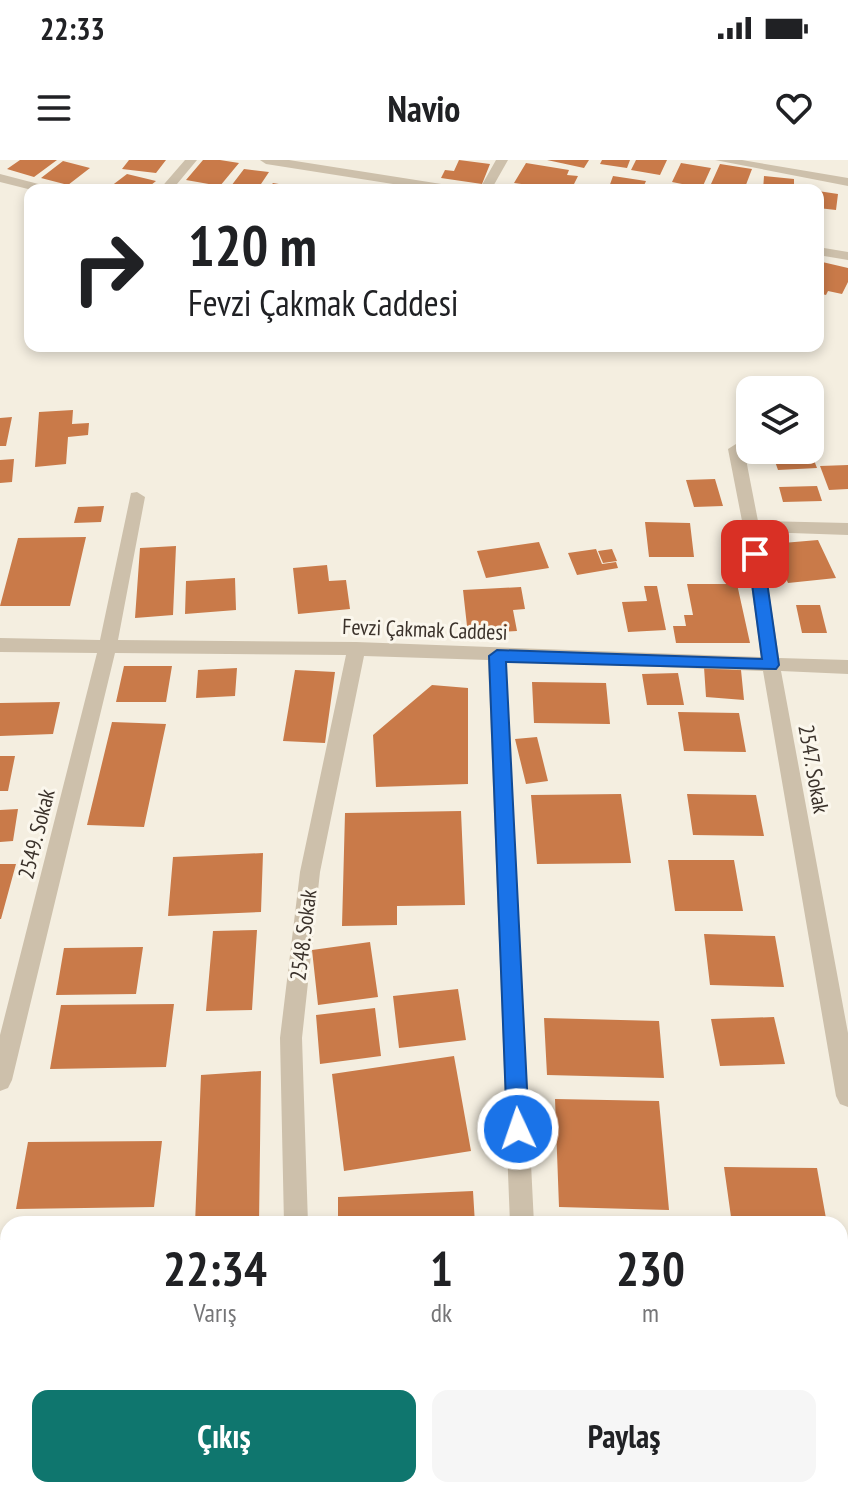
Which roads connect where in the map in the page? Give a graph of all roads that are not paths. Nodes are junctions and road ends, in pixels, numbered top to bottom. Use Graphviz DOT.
graph roads {
  1 [pos="191,160"];
  2 [pos="266,160"];
  3 [pos="502,160"];
  4 [pos="721,160"];
  5 [pos="0,178"];
  6 [pos="848,182"];
  7 [pos="24,184"];
  8 [pos="170,184"];
  9 [pos="416,184"];
  10 [pos="488,184"];
  11 [pos="824,251"];
  12 [pos="847,253"];
  13 [pos="739,464"];
  14 [pos="137,497"];
  15 [pos="751,526"];
  16 [pos="848,529"];
  17 [pos="0,645"];
  18 [pos="108,646"];
  19 [pos="356,649"];
  20 [pos="497,656"];
  21 [pos="771,665"];
  22 [pos="848,667"];
  23 [pos="0,1080"];
  24 [pos="848,1096"];
  25 [pos="296,1216"];
  26 [pos="522,1216"];
  1 -- 8 [label="street"];
  2 -- 9 [label="street"];
  3 -- 10 [label="street"];
  4 -- 6 [label="street"];
  5 -- 7 [label="street"];
  11 -- 12 [label="street"];
  13 -- 15 [label="street, 2547. Sokak"];
  14 -- 18 [label="street, 2549. Sokak"];
  15 -- 16 [label="street"];
  15 -- 21 [label="street, 2547. Sokak"];
  17 -- 18 [label="street, Fevzi Çakmak Caddesi"];
  18 -- 19 [label="street, Fevzi Çakmak Caddesi"];
  18 -- 23 [label="street, 2549. Sokak"];
  19 -- 20 [label="street, Fevzi Çakmak Caddesi"];
  19 -- 25 [label="street, 2548. Sokak"];
  20 -- 21 [label="street, Fevzi Çakmak Caddesi"];
  20 -- 26 [label="street"];
  21 -- 22 [label="street, Fevzi Çakmak Caddesi"];
  21 -- 24 [label="street, 2547. Sokak"];
}
